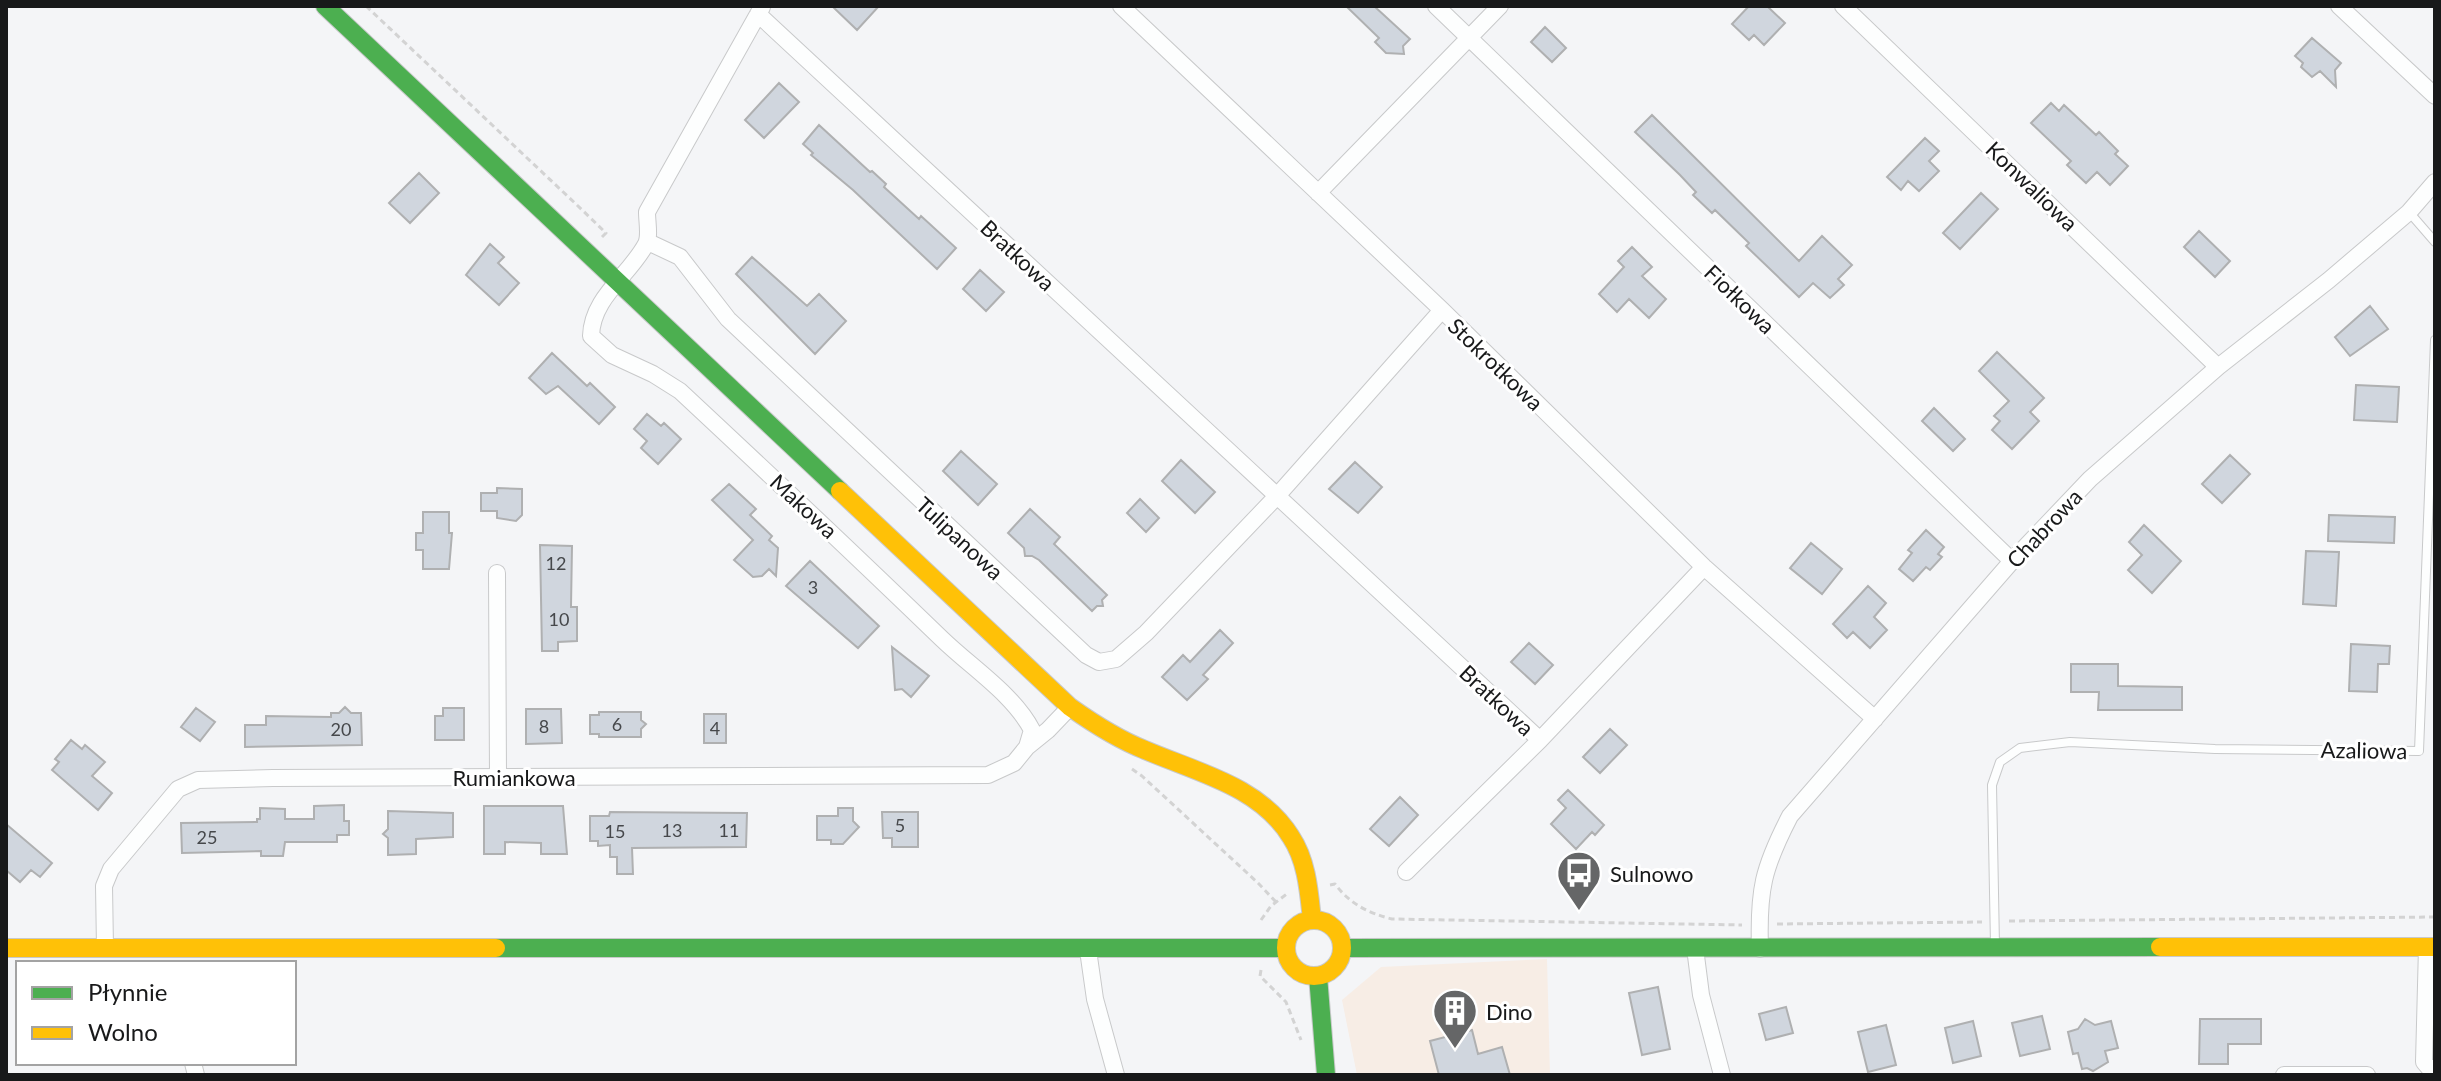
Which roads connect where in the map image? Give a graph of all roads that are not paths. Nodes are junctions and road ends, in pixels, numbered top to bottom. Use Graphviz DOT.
graph roads {
  1 [pos="325,6"];
  2 [pos="1121,6"];
  3 [pos="1436,6"];
  4 [pos="1500,6"];
  5 [pos="1843,6"];
  6 [pos="2339,6"];
  7 [pos="760,10"];
  8 [pos="1469,38"];
  9 [pos="2435,96"];
  10 [pos="2435,182"];
  11 [pos="1318,193"];
  12 [pos="2409,212"];
  13 [pos="648,242"];
  14 [pos="2435,242"];
  15 [pos="618,280"];
  16 [pos="1442,310"];
  17 [pos="2435,340"];
  18 [pos="2218,367"];
  19 [pos="1277,496"];
  20 [pos="2012,561"];
  21 [pos="1704,567"];
  22 [pos="497,573"];
  23 [pos="1070,707"];
  24 [pos="1875,719"];
  25 [pos="1540,740"];
  26 [pos="1027,747"];
  27 [pos="498,776"];
  28 [pos="1406,872"];
  29 [pos="1312,920"];
  30 [pos="1995,947"];
  31 [pos="2431,947"];
  32 [pos="6,948"];
  33 [pos="105,948"];
  34 [pos="1285,948"];
  35 [pos="1342,948"];
  36 [pos="1695,948"];
  37 [pos="1760,949"];
  38 [pos="1088,950"];
  39 [pos="165,955"];
  40 [pos="1318,976"];
  41 [pos="1116,1075"];
  42 [pos="1326,1075"];
  43 [pos="1722,1075"];
  44 [pos="2284,1075"];
  45 [pos="2367,1075"];
  46 [pos="2435,1075"];
  1 -- 15 [label="main road"];
  2 -- 11 [label="street, Stokrotkowa"];
  3 -- 8 [label="street, Fiołkowa"];
  4 -- 8 [label="street"];
  5 -- 18 [label="street, Konwaliowa"];
  6 -- 9 [label="street"];
  7 -- 13 [label="street"];
  7 -- 19 [label="street, Bratkowa"];
  8 -- 11 [label="street"];
  8 -- 20 [label="street, Fiołkowa"];
  10 -- 12 [label="street, Chabrowa"];
  11 -- 16 [label="street, Stokrotkowa"];
  12 -- 14 [label="lane"];
  12 -- 18 [label="street, Chabrowa"];
  13 -- 15 [label="street"];
  13 -- 19 [label="street, Tulipanowa"];
  15 -- 23 [label="main road"];
  15 -- 26 [label="street, Makowa"];
  16 -- 19 [label="street"];
  16 -- 21 [label="street, Stokrotkowa"];
  17 -- 30 [label="lane, Azaliowa"];
  18 -- 20 [label="street, Chabrowa"];
  19 -- 25 [label="street, Bratkowa"];
  20 -- 24 [label="street, Chabrowa"];
  21 -- 24 [label="street, Stokrotkowa"];
  21 -- 25 [label="street"];
  22 -- 27 [label="street"];
  23 -- 26 [label="street, Rumiankowa"];
  23 -- 29 [label="main road"];
  24 -- 37 [label="street, Chabrowa"];
  25 -- 28 [label="street"];
  26 -- 27 [label="street, Rumiankowa"];
  27 -- 33 [label="street, Rumiankowa"];
  29 -- 34 [label="main road"];
  29 -- 35 [label="main road"];
  30 -- 31 [label="main road"];
  30 -- 37 [label="main road"];
  31 -- 46 [label="street"];
  32 -- 33 [label="main road"];
  33 -- 39 [label="main road"];
  34 -- 38 [label="main road"];
  34 -- 40 [label="main road"];
  35 -- 36 [label="main road"];
  35 -- 40 [label="main road"];
  36 -- 37 [label="main road"];
  36 -- 43 [label="street"];
  38 -- 39 [label="main road"];
  38 -- 41 [label="street"];
  40 -- 42 [label="main road"];
  44 -- 45 [label="street"];
}
